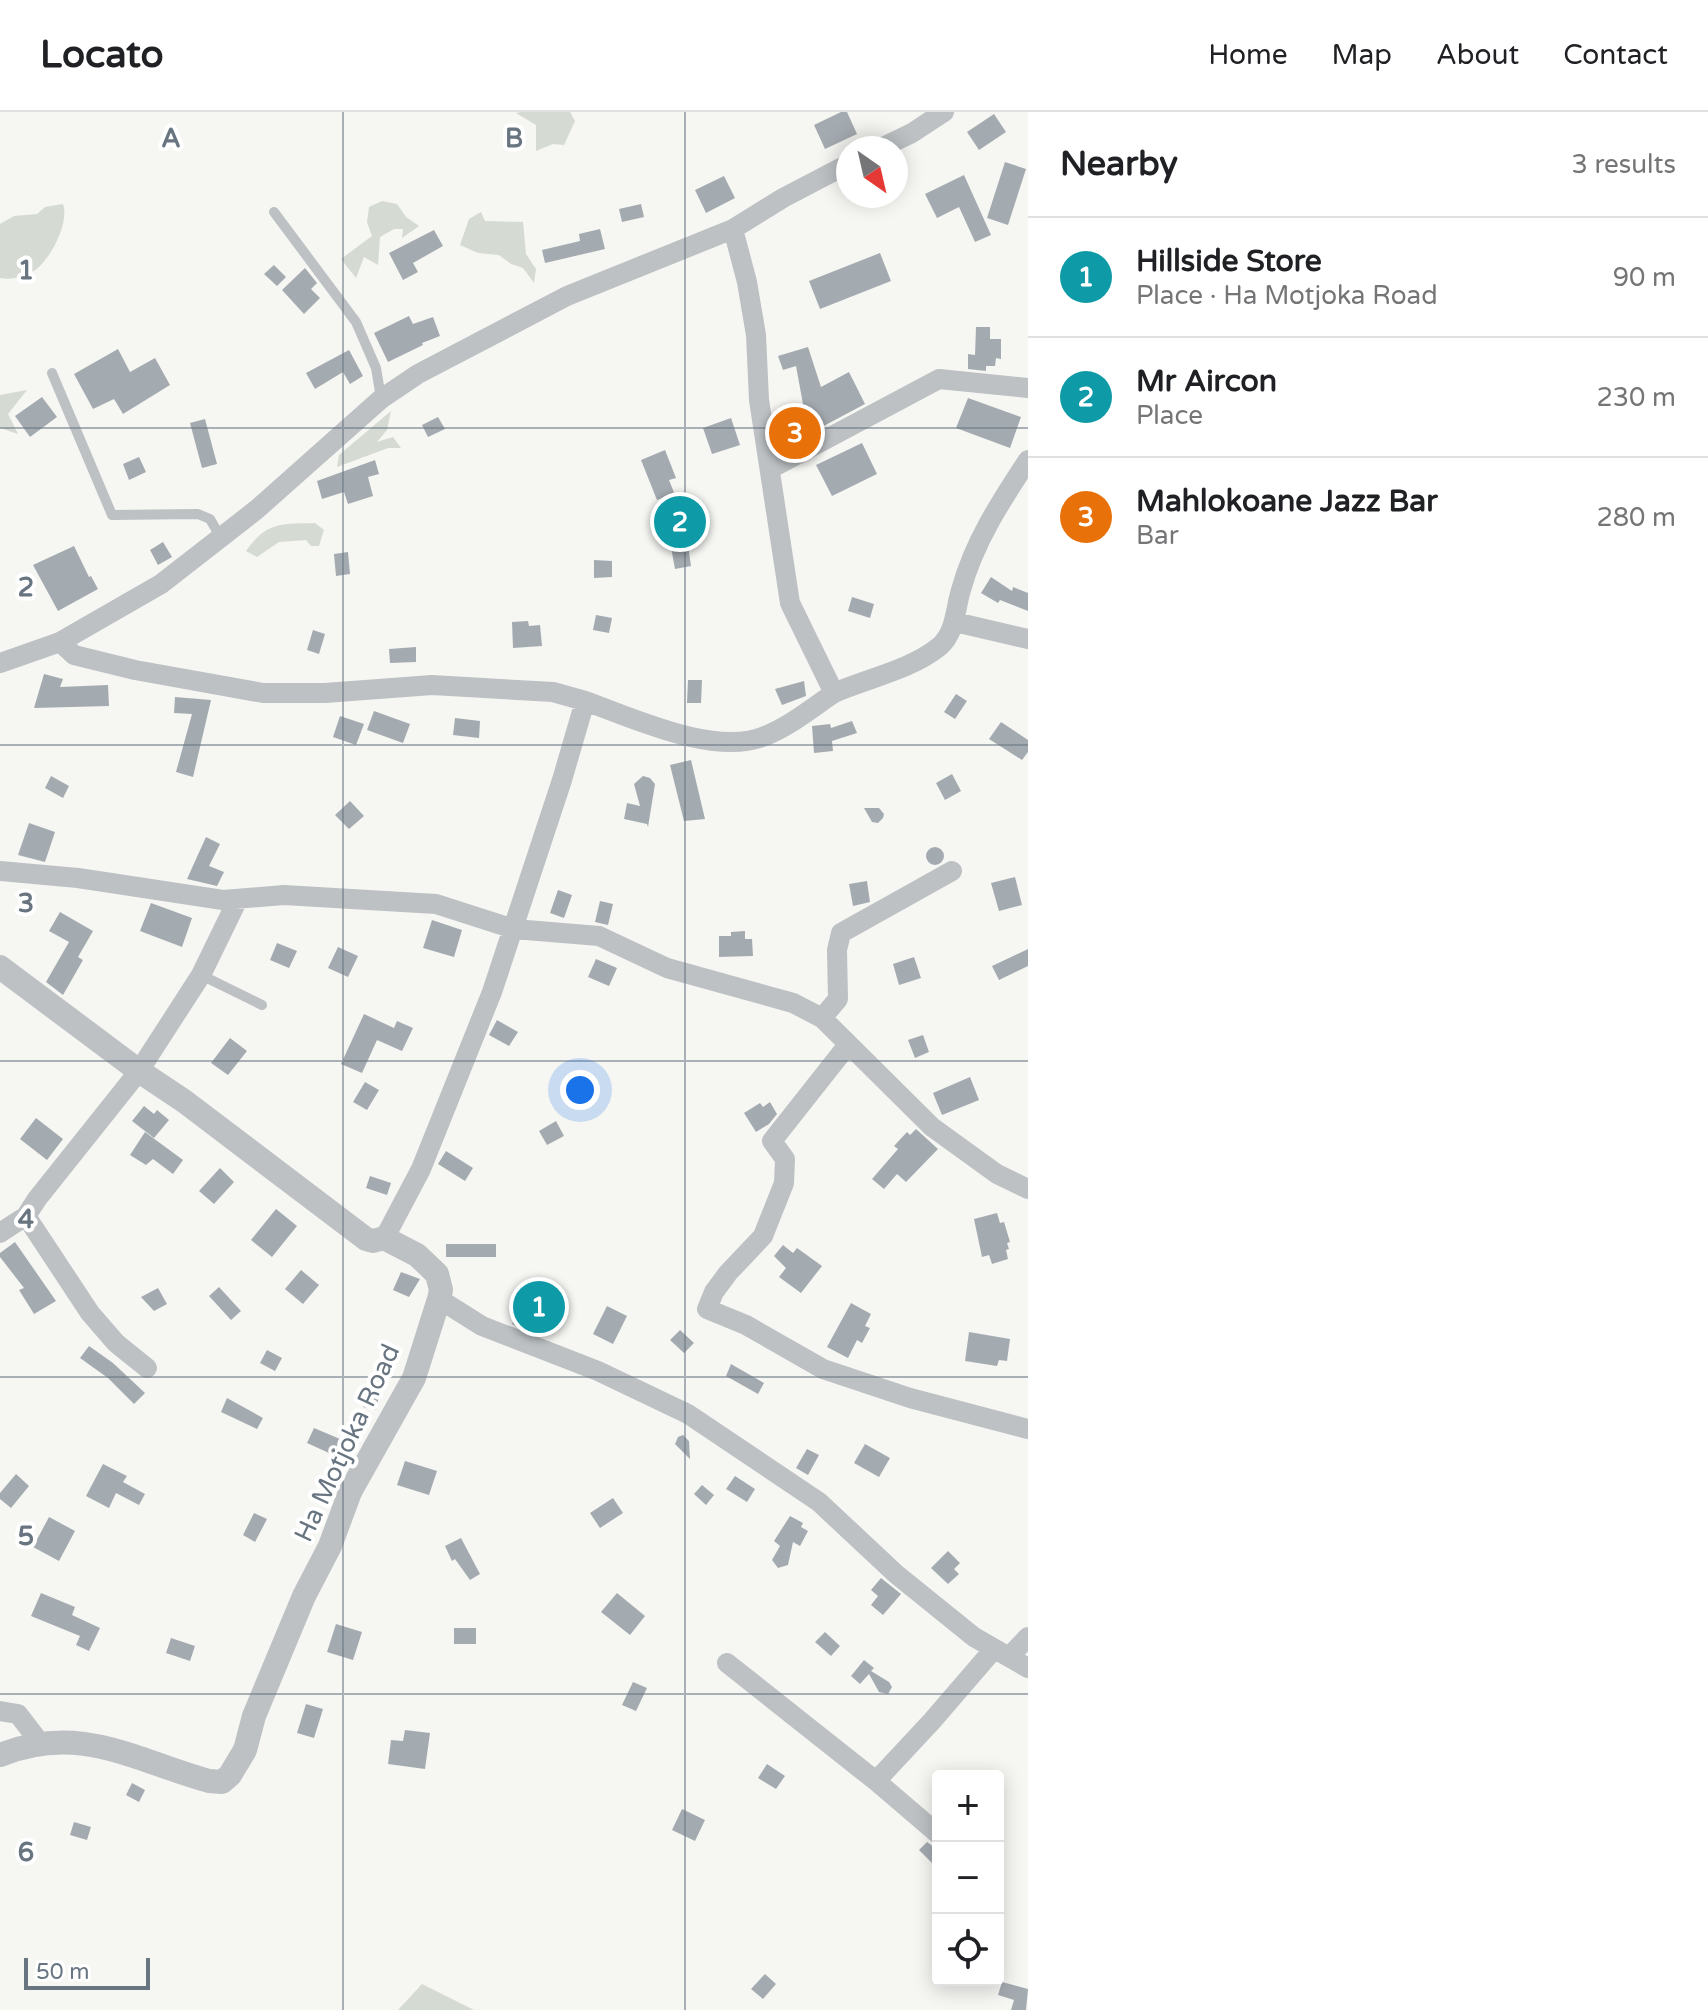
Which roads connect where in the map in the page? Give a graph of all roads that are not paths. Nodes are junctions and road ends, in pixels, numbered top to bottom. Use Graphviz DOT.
graph roads {
  1 [pos="944,112"];
  2 [pos="906,136"];
  3 [pos="836,170"];
  4 [pos="274,212"];
  5 [pos="733,229"];
  6 [pos="52,373"];
  7 [pos="1028,388"];
  8 [pos="381,399"];
  9 [pos="1028,460"];
  10 [pos="772,468"];
  11 [pos="221,538"];
  12 [pos="955,622"];
  13 [pos="1028,639"];
  14 [pos="60,642"];
  15 [pos="0,663"];
  16 [pos="834,693"];
  17 [pos="585,701"];
  18 [pos="0,871"];
  19 [pos="952,871"];
  20 [pos="238,899"];
  21 [pos="514,929"];
  22 [pos="0,967"];
  23 [pos="201,975"];
  24 [pos="262,1005"];
  25 [pos="822,1018"];
  26 [pos="847,1046"];
  27 [pos="139,1071"];
  28 [pos="1028,1189"];
  29 [pos="26,1216"];
  30 [pos="0,1233"];
  31 [pos="384,1239"];
  32 [pos="439,1299"];
  33 [pos="147,1368"];
  34 [pos="1028,1429"];
  35 [pos="1028,1637"];
  36 [pos="1002,1653"];
  37 [pos="727,1663"];
  38 [pos="1028,1668"];
  39 [pos="0,1711"];
  40 [pos="41,1744"];
  41 [pos="0,1755"];
  42 [pos="876,1781"];
  43 [pos="932,1829"];
  1 -- 2 [label="street"];
  3 -- 5 [label="street"];
  4 -- 8 [label="lane"];
  5 -- 8 [label="street"];
  5 -- 10 [label="street"];
  6 -- 11 [label="lane"];
  7 -- 10 [label="street"];
  8 -- 11 [label="street"];
  9 -- 12 [label="street"];
  10 -- 16 [label="street"];
  11 -- 14 [label="street"];
  12 -- 13 [label="street"];
  12 -- 16 [label="street"];
  14 -- 15 [label="street"];
  14 -- 17 [label="street"];
  16 -- 17 [label="street"];
  17 -- 21 [label="street"];
  18 -- 20 [label="street"];
  19 -- 25 [label="street"];
  20 -- 21 [label="street"];
  20 -- 23 [label="street"];
  21 -- 25 [label="street"];
  21 -- 31 [label="street"];
  22 -- 27 [label="street"];
  23 -- 24 [label="lane"];
  23 -- 27 [label="street"];
  25 -- 26 [label="street"];
  26 -- 28 [label="street"];
  26 -- 34 [label="street"];
  27 -- 29 [label="street"];
  27 -- 31 [label="street"];
  29 -- 30 [label="street"];
  29 -- 33 [label="street"];
  31 -- 32 [label="street"];
  32 -- 36 [label="street"];
  32 -- 40 [label="street, Ha Motjoka Road"];
  35 -- 36 [label="street"];
  36 -- 38 [label="street"];
  36 -- 42 [label="street"];
  37 -- 42 [label="street"];
  39 -- 40 [label="street"];
  40 -- 41 [label="street, Ha Motjoka Road"];
  42 -- 43 [label="street"];
}
